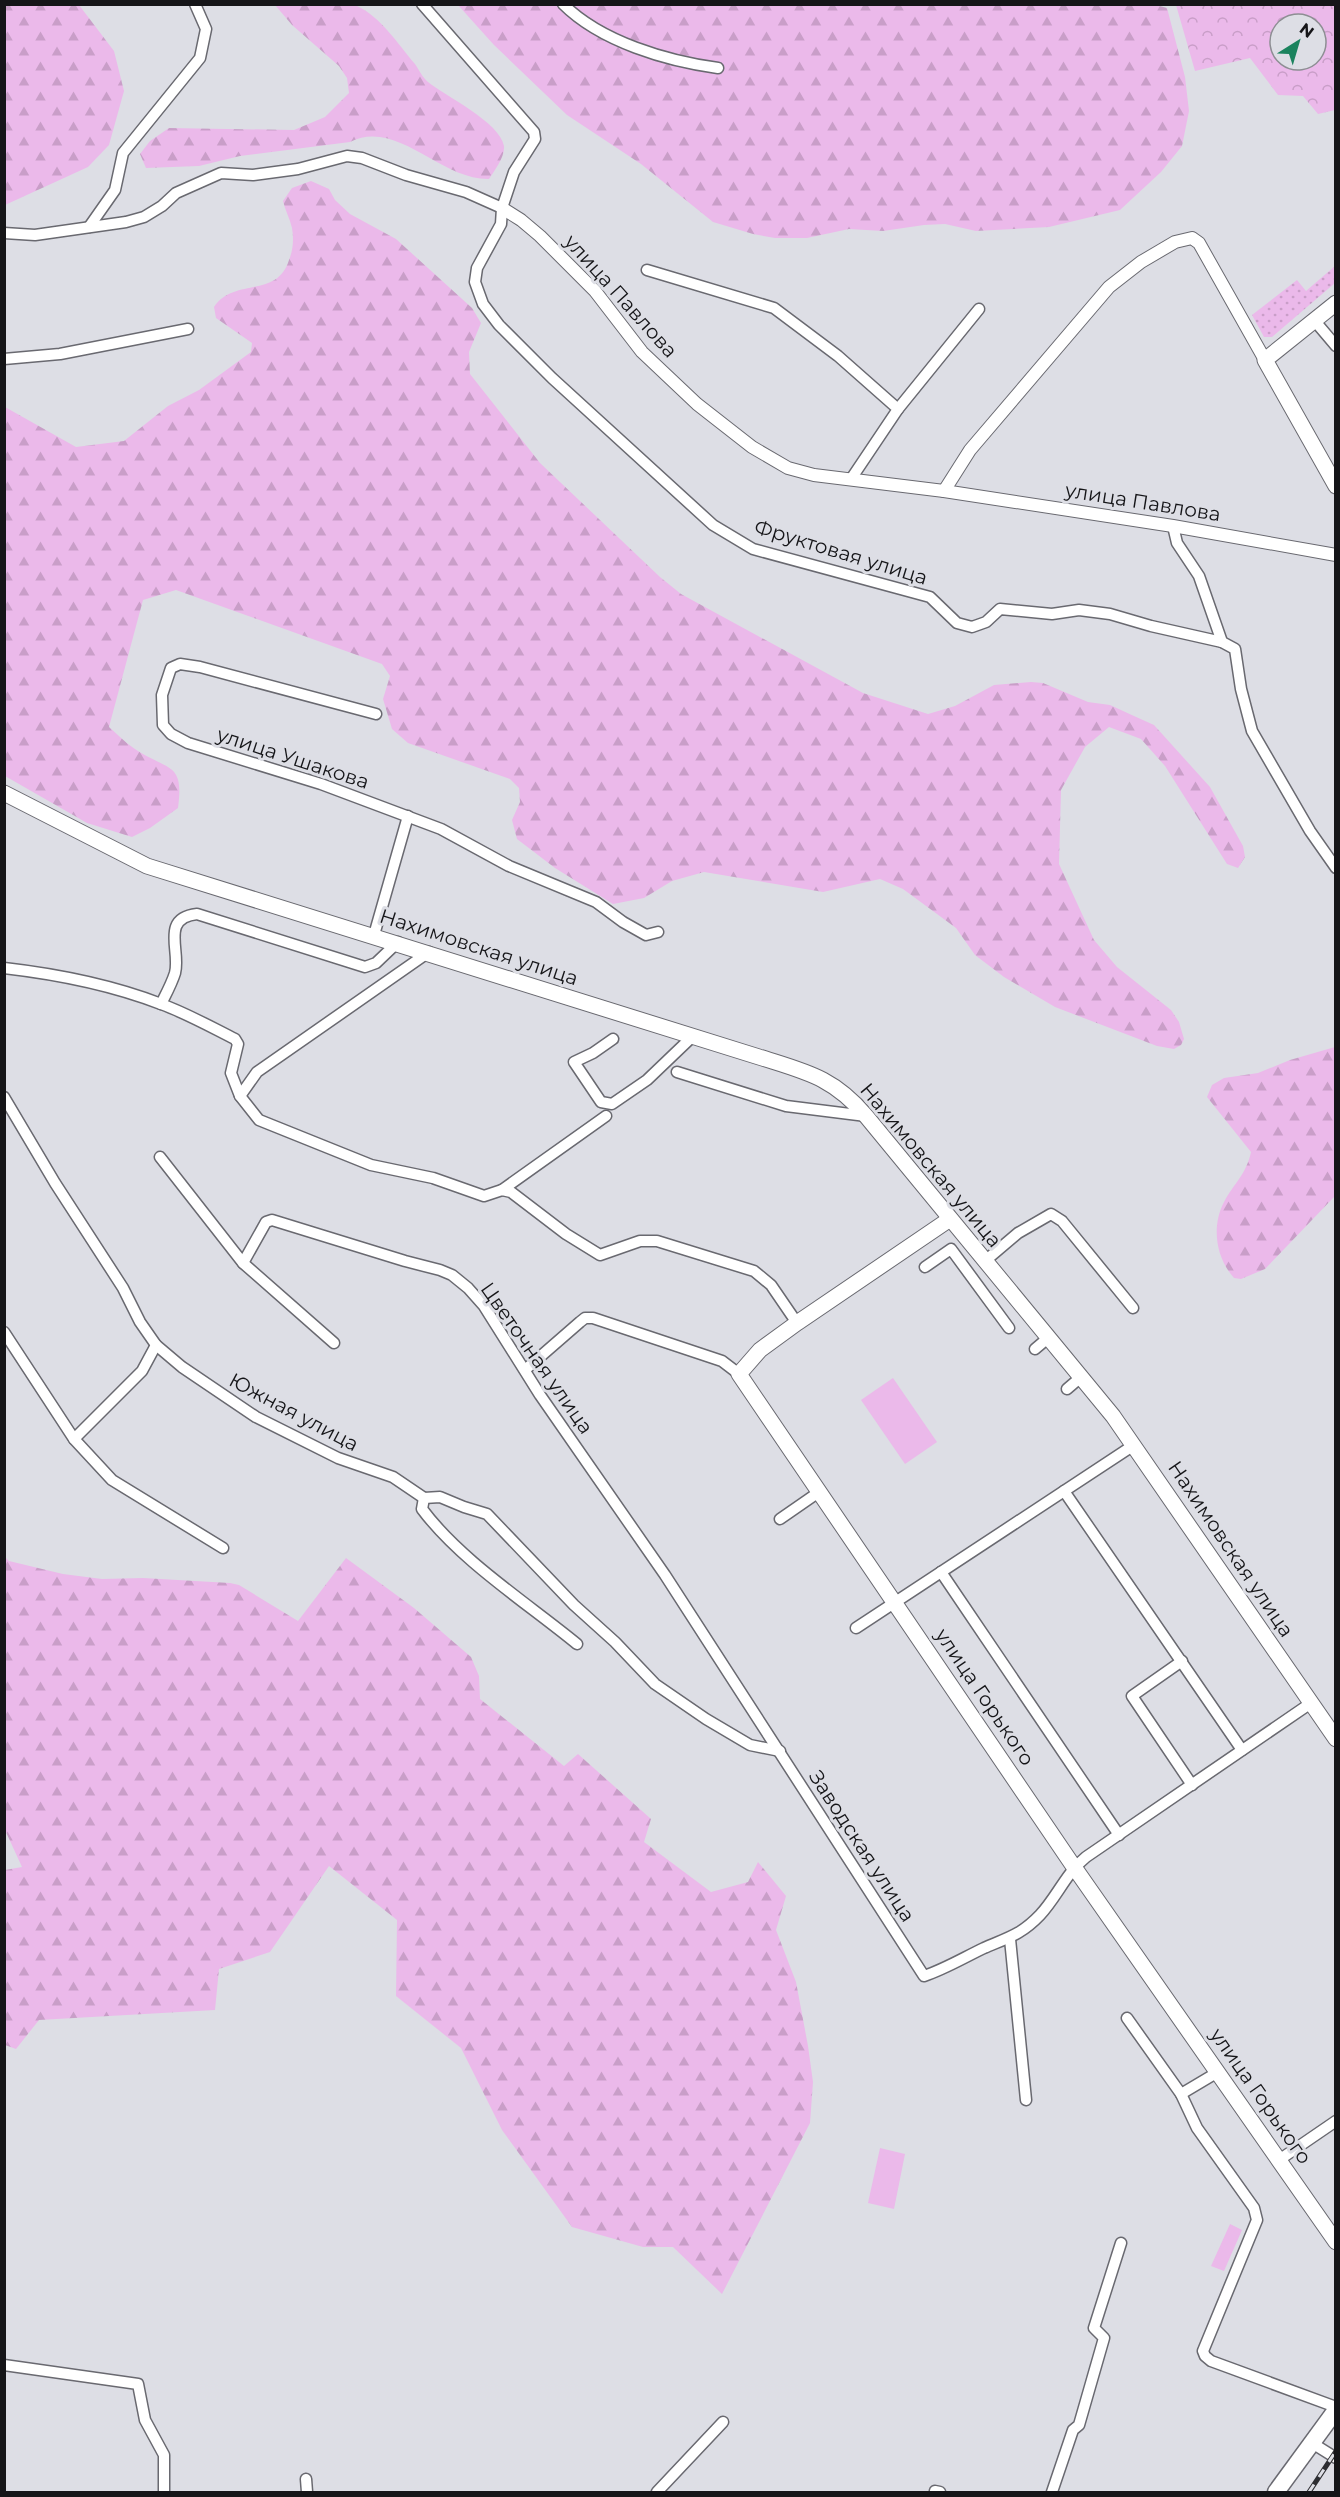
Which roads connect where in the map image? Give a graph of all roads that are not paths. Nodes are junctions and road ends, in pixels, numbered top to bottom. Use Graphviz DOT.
graph roads {
  1 [pos="195,4"];
  2 [pos="422,4"];
  3 [pos="563,4"];
  4 [pos="718,68"];
  5 [pos="502,208"];
  6 [pos="89,227"];
  7 [pos="4,233"];
  8 [pos="647,270"];
  9 [pos="1335,303"];
  10 [pos="979,309"];
  11 [pos="1314,320"];
  12 [pos="188,329"];
  13 [pos="1335,346"];
  14 [pos="4,359"];
  15 [pos="1265,360"];
  16 [pos="898,409"];
  17 [pos="850,479"];
  18 [pos="1335,486"];
  19 [pos="944,491"];
  20 [pos="1173,526"];
  21 [pos="1335,555"];
  22 [pos="1222,642"];
  23 [pos="376,714"];
  24 [pos="4,793"];
  25 [pos="408,816"];
  26 [pos="1335,868"];
  27 [pos="658,932"];
  28 [pos="374,935"];
  29 [pos="398,942"];
  30 [pos="429,952"];
  31 [pos="4,968"];
  32 [pos="161,1004"];
  33 [pos="693,1036"];
  34 [pos="613,1039"];
  35 [pos="677,1072"];
  36 [pos="4,1096"];
  37 [pos="240,1096"];
  38 [pos="606,1116"];
  39 [pos="866,1116"];
  40 [pos="160,1157"];
  41 [pos="502,1190"];
  42 [pos="950,1219"];
  43 [pos="985,1262"];
  44 [pos="243,1263"];
  45 [pos="925,1267"];
  46 [pos="1133,1308"];
  47 [pos="797,1323"];
  48 [pos="1009,1328"];
  49 [pos="4,1332"];
  50 [pos="1048,1338"];
  51 [pos="334,1343"];
  52 [pos="156,1345"];
  53 [pos="1035,1349"];
  54 [pos="526,1369"];
  55 [pos="739,1374"];
  56 [pos="1081,1377"];
  57 [pos="1067,1389"];
  58 [pos="74,1439"];
  59 [pos="1134,1445"];
  60 [pos="1064,1491"];
  61 [pos="819,1492"];
  62 [pos="424,1498"];
  63 [pos="780,1519"];
  64 [pos="223,1548"];
  65 [pos="941,1572"];
  66 [pos="665,1575"];
  67 [pos="896,1602"];
  68 [pos="856,1628"];
  69 [pos="577,1644"];
  70 [pos="1182,1661"];
  71 [pos="1311,1702"];
  72 [pos="1335,1739"];
  73 [pos="1242,1750"];
  74 [pos="780,1751"];
  75 [pos="1192,1785"];
  76 [pos="1119,1835"];
  77 [pos="1074,1867"];
  78 [pos="1010,1939"];
  79 [pos="1127,2018"];
  80 [pos="1218,2072"];
  81 [pos="1181,2094"];
  82 [pos="1026,2100"];
  83 [pos="1335,2121"];
  84 [pos="1279,2160"];
  85 [pos="1335,2242"];
  86 [pos="1121,2243"];
  87 [pos="4,2365"];
  88 [pos="1335,2409"];
  89 [pos="723,2422"];
  90 [pos="1312,2443"];
  91 [pos="1335,2458"];
  92 [pos="306,2479"];
  93 [pos="164,2493"];
  94 [pos="307,2493"];
  95 [pos="657,2493"];
  96 [pos="1052,2493"];
  97 [pos="1276,2493"];
  1 -- 6 [label="street"];
  2 -- 5 [label="street"];
  3 -- 4 [label="street"];
  5 -- 6 [label="street"];
  5 -- 17 [label="street, улица Павлова"];
  5 -- 22 [label="street, Фруктовая улица"];
  6 -- 7 [label="street"];
  8 -- 16 [label="street"];
  9 -- 11 [label="main road"];
  10 -- 16 [label="street"];
  11 -- 13 [label="street"];
  11 -- 15 [label="main road"];
  12 -- 14 [label="street"];
  15 -- 18 [label="main road"];
  15 -- 19 [label="street"];
  16 -- 17 [label="street"];
  17 -- 19 [label="street, улица Павлова"];
  19 -- 20 [label="street, улица Павлова"];
  20 -- 21 [label="street, улица Павлова"];
  20 -- 22 [label="street"];
  22 -- 26 [label="street"];
  23 -- 25 [label="street, улица Ушакова"];
  24 -- 28 [label="main road, Нахимовская улица"];
  25 -- 27 [label="street, улица Ушакова"];
  25 -- 28 [label="street"];
  28 -- 29 [label="main road, Нахимовская улица"];
  29 -- 30 [label="main road, Нахимовская улица"];
  29 -- 32 [label="street"];
  30 -- 33 [label="main road, Нахимовская улица"];
  30 -- 37 [label="street"];
  31 -- 32 [label="street"];
  32 -- 37 [label="street"];
  33 -- 34 [label="street"];
  33 -- 39 [label="main road, Нахимовская улица"];
  35 -- 39 [label="street"];
  36 -- 52 [label="street, Южная улица"];
  37 -- 41 [label="street"];
  38 -- 41 [label="street"];
  39 -- 42 [label="main road, Нахимовская улица"];
  40 -- 44 [label="street"];
  41 -- 47 [label="street"];
  42 -- 43 [label="main road, Нахимовская улица"];
  42 -- 47 [label="main road"];
  43 -- 46 [label="street"];
  43 -- 50 [label="main road, Нахимовская улица"];
  44 -- 51 [label="street"];
  44 -- 54 [label="street, Цветочная улица"];
  45 -- 48 [label="street"];
  47 -- 55 [label="main road"];
  49 -- 58 [label="street"];
  50 -- 53 [label="street"];
  50 -- 56 [label="main road, Нахимовская улица"];
  52 -- 58 [label="street"];
  52 -- 62 [label="street, Южная улица"];
  54 -- 55 [label="street, улица Горького"];
  54 -- 66 [label="street, Цветочная улица"];
  55 -- 61 [label="main road, улица Горького"];
  56 -- 57 [label="street"];
  56 -- 59 [label="main road, Нахимовская улица"];
  58 -- 64 [label="street"];
  59 -- 60 [label="street"];
  59 -- 71 [label="main road, Нахимовская улица"];
  60 -- 65 [label="street"];
  60 -- 70 [label="street"];
  61 -- 63 [label="street"];
  61 -- 67 [label="main road, улица Горького"];
  62 -- 69 [label="street"];
  62 -- 74 [label="street"];
  65 -- 67 [label="street"];
  65 -- 76 [label="street"];
  66 -- 74 [label="street, Заводская улица"];
  67 -- 68 [label="street"];
  67 -- 77 [label="main road, улица Горького"];
  70 -- 73 [label="street"];
  70 -- 75 [label="street"];
  71 -- 72 [label="main road, Нахимовская улица"];
  71 -- 73 [label="street, Заводская улица"];
  73 -- 75 [label="street, Заводская улица"];
  74 -- 78 [label="street, Заводская улица"];
  75 -- 76 [label="street, Заводская улица"];
  76 -- 77 [label="street, Заводская улица"];
  77 -- 78 [label="street, Заводская улица"];
  77 -- 80 [label="main road, улица Горького"];
  78 -- 82 [label="street"];
  79 -- 81 [label="street"];
  80 -- 81 [label="street"];
  80 -- 84 [label="main road, улица Горького"];
  81 -- 88 [label="street"];
  83 -- 84 [label="street"];
  84 -- 85 [label="main road, улица Горького"];
  86 -- 96 [label="street"];
  87 -- 93 [label="street"];
  88 -- 90 [label="main road"];
  89 -- 95 [label="street"];
  90 -- 91 [label="street"];
  90 -- 97 [label="main road"];
  92 -- 94 [label="street"];
}
